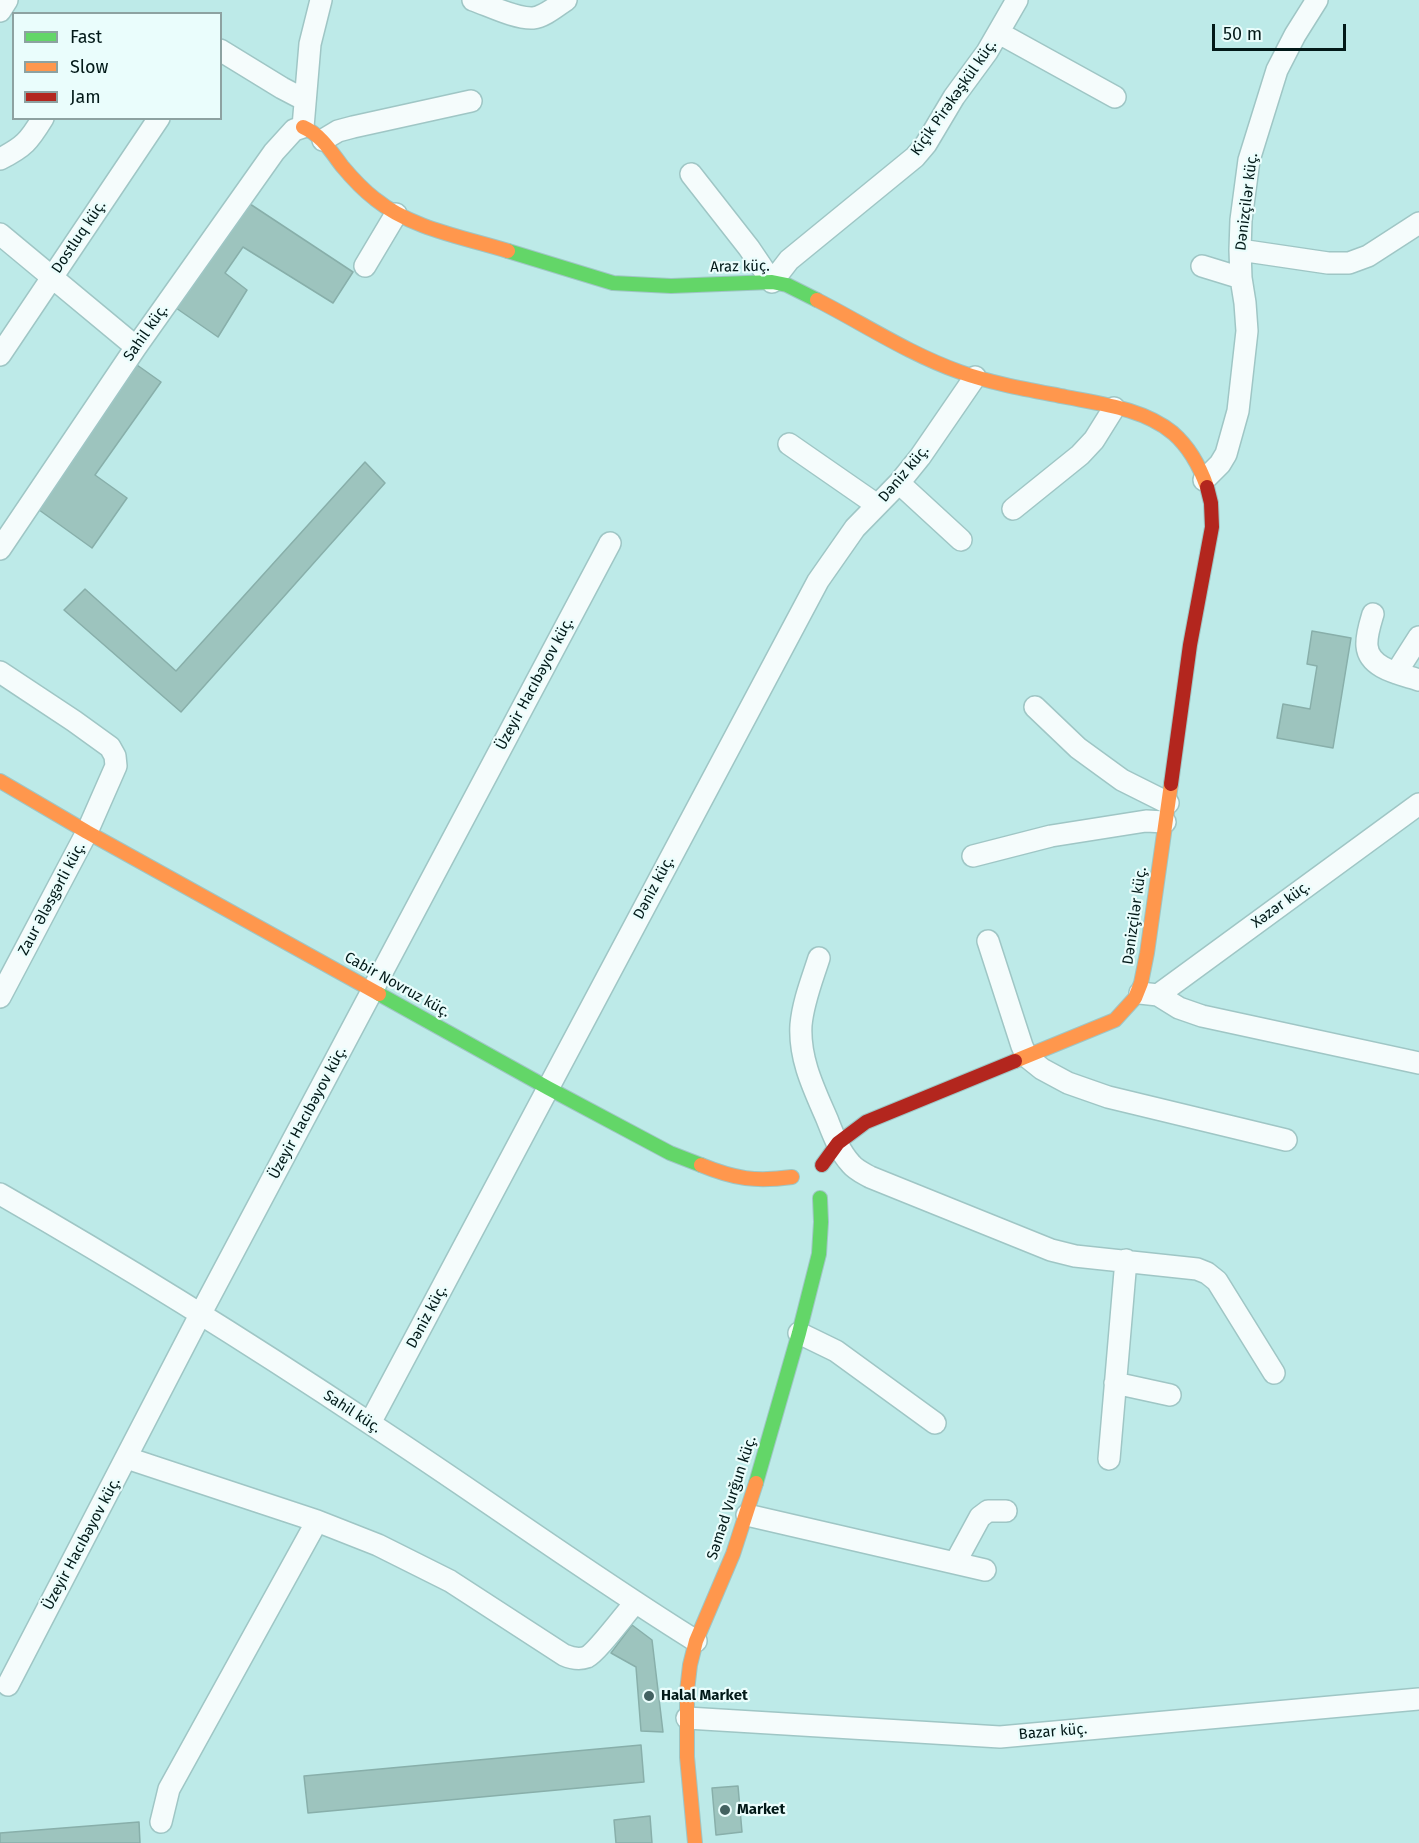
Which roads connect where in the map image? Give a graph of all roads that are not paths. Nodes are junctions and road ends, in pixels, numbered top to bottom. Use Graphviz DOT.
graph roads {
  1 [pos="8,0"];
  2 [pos="321,0"];
  3 [pos="473,0"];
  4 [pos="566,0"];
  5 [pos="1017,0"];
  6 [pos="1317,0"];
  7 [pos="0,11"];
  8 [pos="999,33"];
  9 [pos="222,51"];
  10 [pos="1115,97"];
  11 [pos="305,100"];
  12 [pos="471,101"];
  13 [pos="42,120"];
  14 [pos="158,120"];
  15 [pos="303,127"];
  16 [pos="323,140"];
  17 [pos="0,159"];
  18 [pos="691,174"];
  19 [pos="396,214"];
  20 [pos="1419,223"];
  21 [pos="0,234"];
  22 [pos="1240,250"];
  23 [pos="365,266"];
  24 [pos="1202,266"];
  25 [pos="52,277"];
  26 [pos="1241,278"];
  27 [pos="772,282"];
  28 [pos="136,347"];
  29 [pos="0,355"];
  30 [pos="975,377"];
  31 [pos="1114,408"];
  32 [pos="789,444"];
  33 [pos="1204,480"];
  34 [pos="899,483"];
  35 [pos="877,505"];
  36 [pos="1013,509"];
  37 [pos="961,540"];
  38 [pos="610,543"];
  39 [pos="0,549"];
  40 [pos="1372,614"];
  41 [pos="1419,638"];
  42 [pos="0,672"];
  43 [pos="1396,673"];
  44 [pos="1419,680"];
  45 [pos="1035,707"];
  46 [pos="0,781"];
  47 [pos="1419,804"];
  48 [pos="1167,812"];
  49 [pos="87,832"];
  50 [pos="973,856"];
  51 [pos="988,941"];
  52 [pos="819,958"];
  53 [pos="373,991"];
  54 [pos="1149,994"];
  55 [pos="0,998"];
  56 [pos="1027,1057"];
  57 [pos="1419,1063"];
  58 [pos="548,1088"];
  59 [pos="1286,1140"];
  60 [pos="838,1144"];
  61 [pos="792,1177"];
  62 [pos="825,1182"];
  63 [pos="0,1194"];
  64 [pos="1126,1260"];
  65 [pos="201,1313"];
  66 [pos="799,1333"];
  67 [pos="1274,1373"];
  68 [pos="1115,1383"];
  69 [pos="1170,1395"];
  70 [pos="370,1423"];
  71 [pos="935,1423"];
  72 [pos="127,1458"];
  73 [pos="1108,1459"];
  74 [pos="1005,1511"];
  75 [pos="747,1515"];
  76 [pos="317,1521"];
  77 [pos="955,1563"];
  78 [pos="985,1570"];
  79 [pos="634,1603"];
  80 [pos="696,1641"];
  81 [pos="8,1685"];
  82 [pos="1419,1699"];
  83 [pos="687,1718"];
  84 [pos="161,1822"];
  85 [pos="694,1843"];
  1 -- 7 [label="street"];
  2 -- 11 [label="street"];
  3 -- 4 [label="street"];
  5 -- 8 [label="street, Kiçik Pirəkəşkül küç."];
  6 -- 22 [label="street, Dənizçilər küç."];
  8 -- 10 [label="street"];
  8 -- 27 [label="street, Kiçik Pirəkəşkül küç."];
  9 -- 11 [label="street"];
  11 -- 15 [label="street"];
  12 -- 16 [label="street"];
  13 -- 17 [label="street"];
  14 -- 25 [label="street, Dostluq küç."];
  15 -- 16 [label="street, Araz küç."];
  15 -- 28 [label="street, Sahil küç."];
  16 -- 19 [label="street, Araz küç."];
  18 -- 27 [label="street"];
  19 -- 23 [label="street"];
  19 -- 27 [label="street, Araz küç."];
  20 -- 22 [label="street"];
  21 -- 25 [label="street"];
  22 -- 26 [label="street, Dənizçilər küç."];
  24 -- 26 [label="street"];
  25 -- 28 [label="street"];
  25 -- 29 [label="street, Dostluq küç."];
  26 -- 33 [label="street, Dənizçilər küç."];
  27 -- 30 [label="street, Araz küç."];
  28 -- 39 [label="street, Sahil küç."];
  30 -- 31 [label="street, Araz küç."];
  30 -- 34 [label="street, Dәniz küç."];
  31 -- 33 [label="street, Araz küç."];
  31 -- 36 [label="street"];
  32 -- 35 [label="street"];
  33 -- 48 [label="street, Dәnizçilәr küç."];
  34 -- 35 [label="street, Dәniz küç."];
  34 -- 37 [label="street"];
  35 -- 58 [label="street, Dәniz küç."];
  38 -- 53 [label="street, Üzeyir Hacıbəyov küç."];
  40 -- 43 [label="street"];
  41 -- 43 [label="street"];
  42 -- 49 [label="street, Zaur Ələsgərli küç."];
  43 -- 44 [label="street"];
  45 -- 48 [label="street"];
  46 -- 49 [label="street, Cabir Novruz küç."];
  47 -- 54 [label="street, Xəzər küç."];
  48 -- 50 [label="street"];
  48 -- 54 [label="street, Dәnizçilәr küç."];
  49 -- 53 [label="street, Cabir Novruz küç."];
  49 -- 55 [label="street, Zaur Ələsgərli küç."];
  51 -- 56 [label="street"];
  52 -- 60 [label="street"];
  53 -- 58 [label="street, Cabir Novruz küç."];
  53 -- 65 [label="street, Üzeyir Hacıbəyov küç."];
  54 -- 56 [label="street"];
  54 -- 57 [label="street"];
  56 -- 59 [label="street"];
  56 -- 60 [label="street"];
  58 -- 61 [label="street, Cabir Novruz küç."];
  58 -- 70 [label="street, Dәniz küç."];
  60 -- 62 [label="street"];
  60 -- 64 [label="street"];
  61 -- 62 [label="street"];
  61 -- 62 [label="street"];
  62 -- 66 [label="street, Səməd Vurğun küç."];
  63 -- 65 [label="street, Sahil küç."];
  64 -- 67 [label="street"];
  64 -- 68 [label="street"];
  65 -- 70 [label="street, Sahil küç."];
  65 -- 72 [label="street, Üzeyir Hacıbəyov küç."];
  66 -- 71 [label="street"];
  66 -- 75 [label="street, Səməd Vurğun küç."];
  68 -- 69 [label="street"];
  68 -- 73 [label="street"];
  70 -- 79 [label="street, Sahil küç."];
  72 -- 76 [label="street"];
  72 -- 81 [label="street, Üzeyir Hacıbəyov küç."];
  74 -- 77 [label="street"];
  75 -- 77 [label="street"];
  75 -- 80 [label="street, Səməd Vurğun küç."];
  76 -- 79 [label="street"];
  76 -- 84 [label="street"];
  77 -- 78 [label="street"];
  79 -- 80 [label="street, Sahil küç."];
  80 -- 83 [label="street, Səməd Vurğun küç."];
  82 -- 83 [label="street, Bazar küç."];
  83 -- 85 [label="street, Səməd Vurğun küç."];
}
